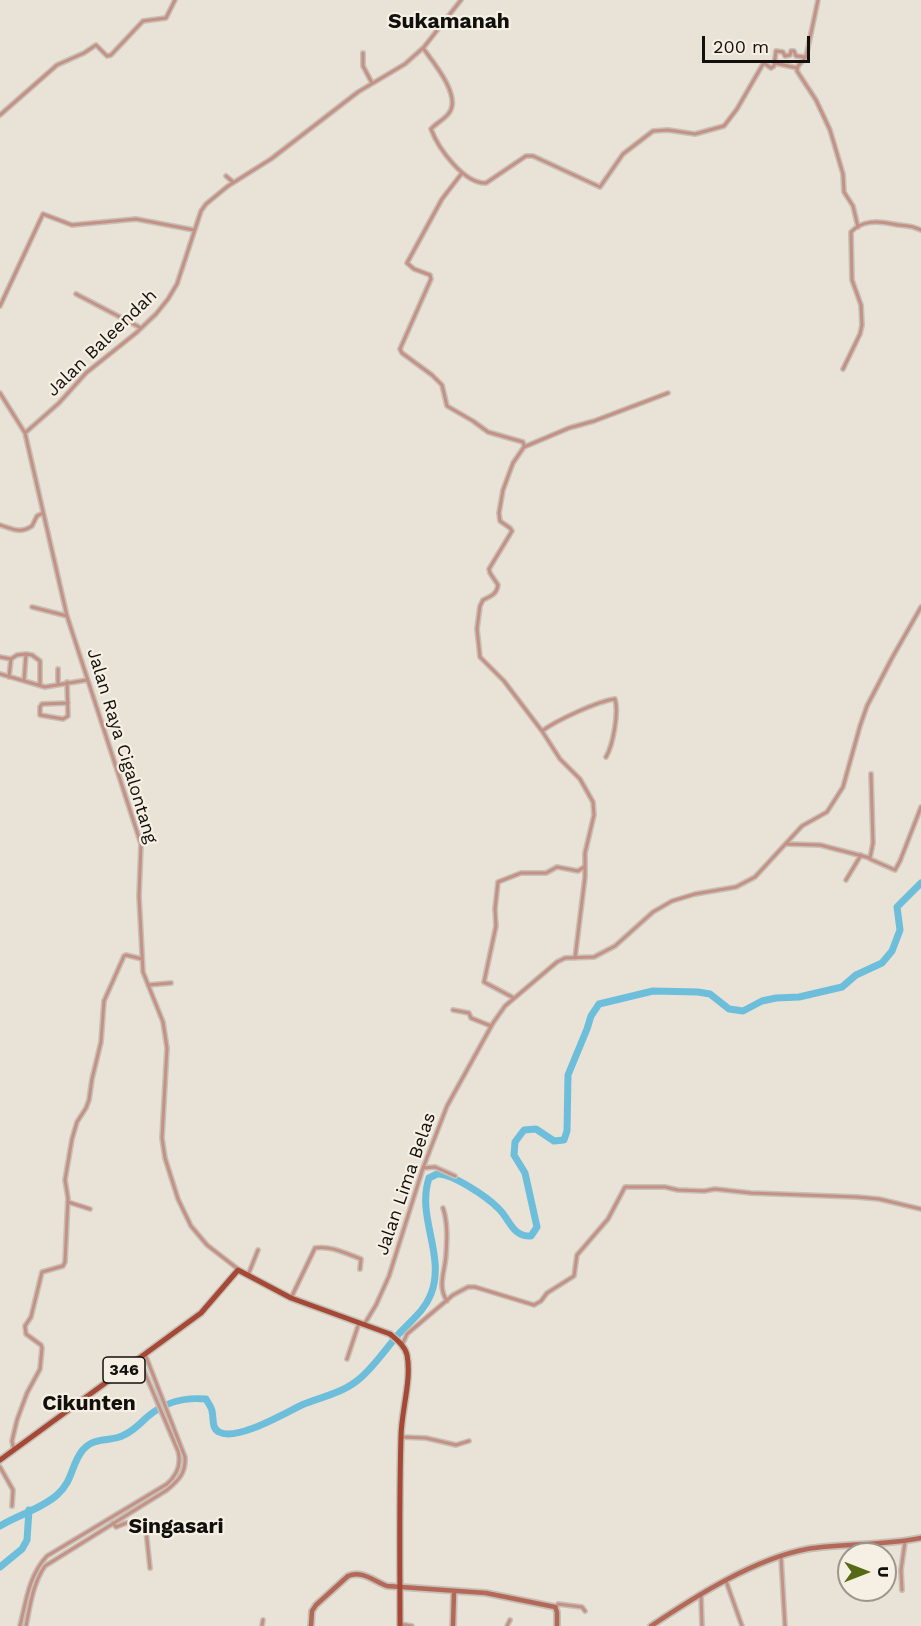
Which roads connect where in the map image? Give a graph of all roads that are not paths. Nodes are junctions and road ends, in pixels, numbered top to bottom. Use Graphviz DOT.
graph roads {
  1 [pos="175,0"];
  2 [pos="461,0"];
  3 [pos="818,0"];
  4 [pos="423,48"];
  5 [pos="363,53"];
  6 [pos="806,57"];
  7 [pos="775,63"];
  8 [pos="797,68"];
  9 [pos="372,83"];
  10 [pos="0,115"];
  11 [pos="462,173"];
  12 [pos="226,176"];
  13 [pos="233,182"];
  14 [pos="858,226"];
  15 [pos="194,230"];
  16 [pos="921,230"];
  17 [pos="76,294"];
  18 [pos="0,306"];
  19 [pos="141,328"];
  20 [pos="843,369"];
  21 [pos="0,393"];
  22 [pos="668,393"];
  23 [pos="25,433"];
  24 [pos="524,446"];
  25 [pos="44,513"];
  26 [pos="0,525"];
  27 [pos="32,607"];
  28 [pos="921,607"];
  29 [pos="67,616"];
  30 [pos="26,654"];
  31 [pos="0,657"];
  32 [pos="11,659"];
  33 [pos="58,669"];
  34 [pos="0,674"];
  35 [pos="9,677"];
  36 [pos="87,680"];
  37 [pos="24,681"];
  38 [pos="68,682"];
  39 [pos="58,684"];
  40 [pos="40,686"];
  41 [pos="68,703"];
  42 [pos="542,731"];
  43 [pos="606,758"];
  44 [pos="871,774"];
  45 [pos="921,807"];
  46 [pos="787,844"];
  47 [pos="861,855"];
  48 [pos="868,858"];
  49 [pos="585,867"];
  50 [pos="846,880"];
  51 [pos="575,958"];
  52 [pos="142,959"];
  53 [pos="171,983"];
  54 [pos="147,984"];
  55 [pos="514,998"];
  56 [pos="453,1010"];
  57 [pos="491,1026"];
  58 [pos="423,1168"];
  59 [pos="455,1176"];
  60 [pos="68,1202"];
  61 [pos="443,1208"];
  62 [pos="90,1209"];
  63 [pos="921,1209"];
  64 [pos="258,1250"];
  65 [pos="360,1269"];
  66 [pos="238,1270"];
  67 [pos="248,1275"];
  68 [pos="291,1298"];
  69 [pos="447,1301"];
  70 [pos="362,1323"];
  71 [pos="401,1344"];
  72 [pos="145,1354"];
  73 [pos="139,1359"];
  74 [pos="347,1359"];
  75 [pos="166,1408"];
  76 [pos="161,1410"];
  77 [pos="401,1437"];
  78 [pos="469,1441"];
  79 [pos="14,1451"];
  80 [pos="0,1460"];
  81 [pos="0,1467"];
  82 [pos="149,1498"];
  83 [pos="12,1506"];
  84 [pos="113,1523"];
  85 [pos="95,1527"];
  86 [pos="98,1532"];
  87 [pos="921,1538"];
  88 [pos="905,1542"];
  89 [pos="781,1555"];
  90 [pos="150,1568"];
  91 [pos="726,1581"];
  92 [pos="400,1588"];
  93 [pos="902,1590"];
  94 [pos="454,1591"];
  95 [pos="701,1594"];
  96 [pos="556,1608"];
  97 [pos="585,1611"];
  98 [pos="22,1618"];
  99 [pos="28,1619"];
  100 [pos="263,1620"];
  101 [pos="510,1620"];
  102 [pos="400,1625"];
  103 [pos="20,1626"];
  104 [pos="26,1626"];
  105 [pos="262,1626"];
  106 [pos="311,1626"];
  107 [pos="412,1626"];
  108 [pos="453,1626"];
  109 [pos="507,1626"];
  110 [pos="557,1626"];
  111 [pos="651,1626"];
  112 [pos="702,1626"];
  113 [pos="742,1626"];
  114 [pos="785,1626"];
  1 -- 10 [label="street"];
  2 -- 4 [label="street, Jalan Baleendah"];
  3 -- 6 [label="street"];
  4 -- 9 [label="street, Jalan Baleendah"];
  4 -- 11 [label="street"];
  5 -- 9 [label="street"];
  6 -- 7 [label="street"];
  6 -- 8 [label="street"];
  7 -- 8 [label="street"];
  7 -- 11 [label="street"];
  8 -- 14 [label="street"];
  9 -- 13 [label="street, Jalan Baleendah"];
  11 -- 24 [label="street"];
  12 -- 13 [label="street"];
  13 -- 15 [label="street, Jalan Baleendah"];
  14 -- 16 [label="street"];
  14 -- 20 [label="street"];
  15 -- 18 [label="street"];
  15 -- 19 [label="street, Jalan Baleendah"];
  17 -- 19 [label="street"];
  19 -- 23 [label="street, Jalan Baleendah"];
  21 -- 23 [label="street, Jalan Raya Cigalontang"];
  22 -- 24 [label="street"];
  23 -- 25 [label="street, Jalan Raya Cigalontang"];
  24 -- 42 [label="street"];
  25 -- 26 [label="street"];
  25 -- 29 [label="street, Jalan Raya Cigalontang"];
  27 -- 29 [label="street"];
  28 -- 46 [label="street, Jalan Lima Belas"];
  29 -- 36 [label="street, Jalan Raya Cigalontang"];
  30 -- 32 [label="street"];
  30 -- 37 [label="street"];
  30 -- 40 [label="street"];
  31 -- 32 [label="street"];
  32 -- 35 [label="street"];
  33 -- 39 [label="street"];
  34 -- 35 [label="street"];
  35 -- 37 [label="street"];
  36 -- 38 [label="street"];
  36 -- 52 [label="street, Jalan Raya Cigalontang"];
  37 -- 40 [label="street"];
  38 -- 39 [label="street"];
  38 -- 41 [label="street"];
  39 -- 40 [label="street"];
  41 -- 41 [label="street"];
  42 -- 43 [label="street"];
  42 -- 49 [label="street"];
  44 -- 48 [label="street"];
  45 -- 48 [label="street"];
  46 -- 47 [label="street"];
  46 -- 51 [label="street, Jalan Lima Belas"];
  47 -- 48 [label="street"];
  47 -- 50 [label="street"];
  49 -- 51 [label="street"];
  49 -- 55 [label="street"];
  51 -- 55 [label="street, Jalan Lima Belas"];
  52 -- 54 [label="street, Jalan Raya Cigalontang"];
  52 -- 60 [label="street"];
  53 -- 54 [label="street"];
  54 -- 66 [label="street, Jalan Raya Cigalontang"];
  55 -- 57 [label="street, Jalan Lima Belas"];
  56 -- 57 [label="street"];
  57 -- 58 [label="street, Jalan Lima Belas"];
  58 -- 59 [label="street"];
  58 -- 70 [label="street, Jalan Lima Belas"];
  60 -- 62 [label="street"];
  60 -- 79 [label="street"];
  61 -- 69 [label="street"];
  63 -- 69 [label="street"];
  64 -- 67 [label="street"];
  65 -- 68 [label="street"];
  66 -- 67 [label="main road"];
  66 -- 72 [label="main road, 346"];
  67 -- 68 [label="main road"];
  68 -- 70 [label="main road"];
  69 -- 71 [label="street"];
  70 -- 71 [label="main road"];
  70 -- 74 [label="street, Jalan Lima Belas"];
  71 -- 77 [label="main road"];
  72 -- 73 [label="main road, 346"];
  72 -- 75 [label="street"];
  73 -- 76 [label="street"];
  73 -- 79 [label="main road, 346"];
  75 -- 76 [label="street"];
  75 -- 82 [label="street"];
  76 -- 82 [label="street"];
  77 -- 78 [label="street"];
  77 -- 92 [label="main road"];
  79 -- 80 [label="main road, 346"];
  81 -- 83 [label="street"];
  82 -- 84 [label="street"];
  82 -- 85 [label="street"];
  84 -- 86 [label="street"];
  84 -- 90 [label="street"];
  85 -- 86 [label="street"];
  85 -- 98 [label="street"];
  86 -- 99 [label="street"];
  87 -- 88 [label="main road"];
  88 -- 89 [label="main road"];
  88 -- 93 [label="street"];
  89 -- 91 [label="main road"];
  89 -- 114 [label="street"];
  91 -- 95 [label="main road"];
  91 -- 113 [label="street"];
  92 -- 94 [label="main road"];
  92 -- 102 [label="main road"];
  92 -- 106 [label="main road"];
  94 -- 96 [label="main road"];
  94 -- 108 [label="main road"];
  95 -- 111 [label="main road"];
  95 -- 112 [label="street"];
  96 -- 97 [label="street"];
  96 -- 110 [label="main road"];
  98 -- 99 [label="street"];
  98 -- 103 [label="street"];
  99 -- 104 [label="street"];
  100 -- 105 [label="street"];
  101 -- 109 [label="street"];
  102 -- 107 [label="street"];
}
